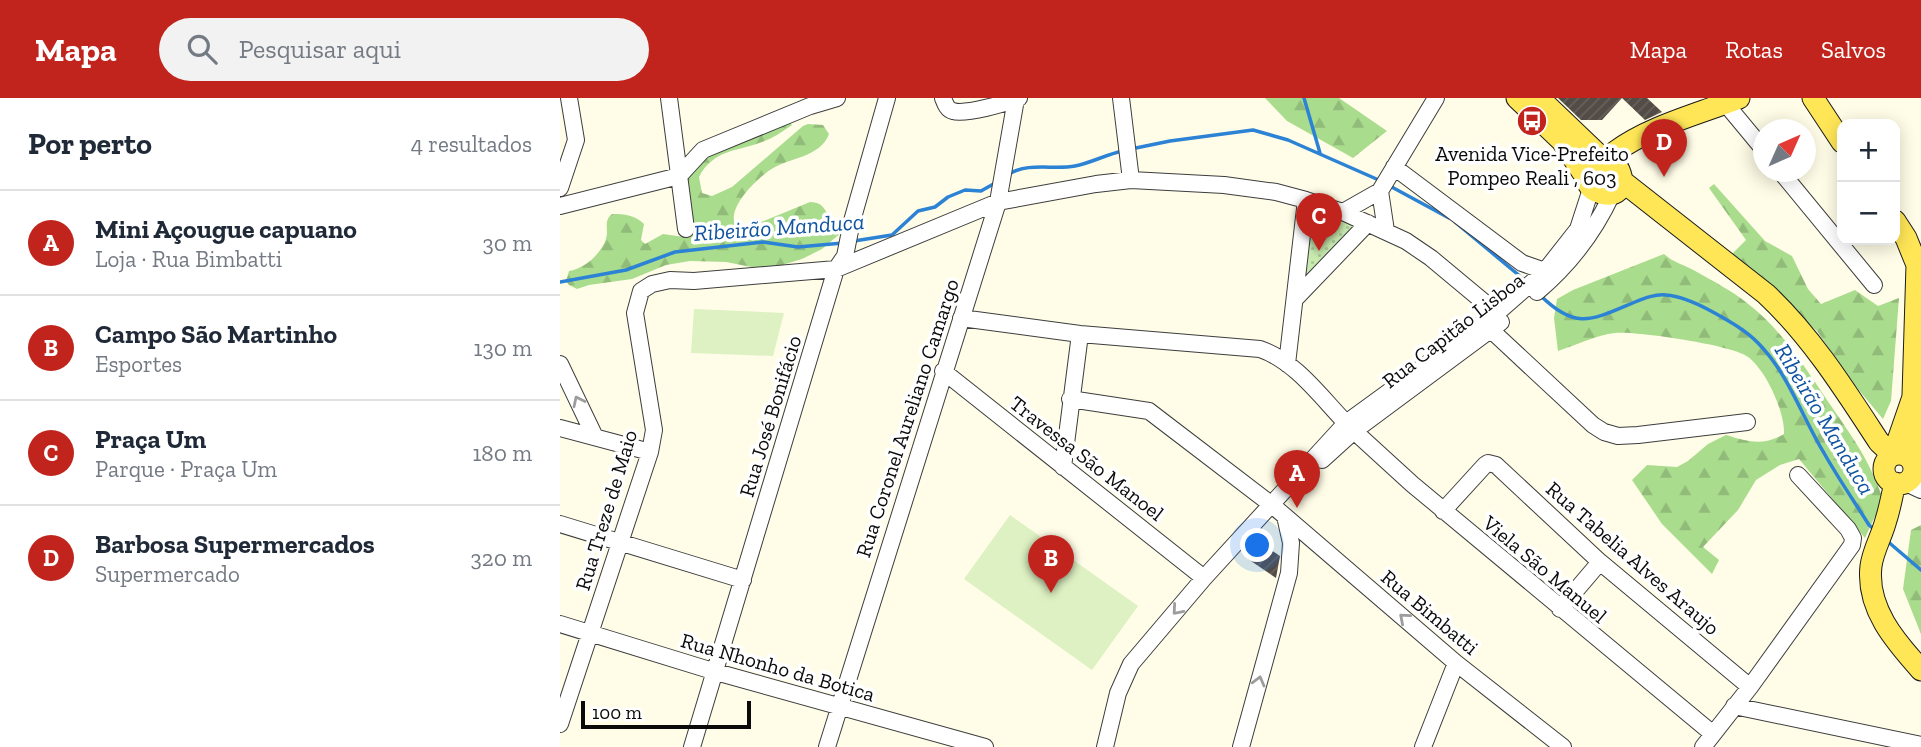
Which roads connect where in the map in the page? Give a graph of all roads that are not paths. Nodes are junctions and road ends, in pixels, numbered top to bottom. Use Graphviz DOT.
graph roads {
  1 [pos="569,98"];
  2 [pos="669,98"];
  3 [pos="837,98"];
  4 [pos="887,98"];
  5 [pos="943,98"];
  6 [pos="1121,98"];
  7 [pos="1436,98"];
  8 [pos="1517,98"];
  9 [pos="1539,98"];
  10 [pos="1813,98"];
  11 [pos="1018,99"];
  12 [pos="1732,101"];
  13 [pos="809,102"];
  14 [pos="1649,133"];
  15 [pos="1753,134"];
  16 [pos="1837,134"];
  17 [pos="1605,160"];
  18 [pos="679,176"];
  19 [pos="1130,180"];
  20 [pos="1386,181"];
  21 [pos="1789,182"];
  22 [pos="1608,185"];
  23 [pos="560,188"];
  24 [pos="1000,194"];
  25 [pos="1307,200"];
  26 [pos="560,206"];
  27 [pos="1343,212"];
  28 [pos="1368,223"];
  29 [pos="686,229"];
  30 [pos="1900,229"];
  31 [pos="1386,231"];
  32 [pos="840,263"];
  33 [pos="1541,279"];
  34 [pos="1874,285"];
  35 [pos="1296,298"];
  36 [pos="1521,300"];
  37 [pos="1497,313"];
  38 [pos="961,318"];
  39 [pos="1491,330"];
  40 [pos="1080,334"];
  41 [pos="1287,364"];
  42 [pos="560,365"];
  43 [pos="943,371"];
  44 [pos="1913,397"];
  45 [pos="1070,399"];
  46 [pos="1747,422"];
  47 [pos="1904,424"];
  48 [pos="1350,427"];
  49 [pos="560,428"];
  50 [pos="1872,430"];
  51 [pos="595,437"];
  52 [pos="650,452"];
  53 [pos="1904,456"];
  54 [pos="1063,467"];
  55 [pos="1798,475"];
  56 [pos="1906,485"];
  57 [pos="1278,510"];
  58 [pos="1443,511"];
  59 [pos="560,524"];
  60 [pos="1887,537"];
  61 [pos="621,544"];
  62 [pos="1600,562"];
  63 [pos="1204,578"];
  64 [pos="743,580"];
  65 [pos="1560,609"];
  66 [pos="560,624"];
  67 [pos="589,633"];
  68 [pos="1921,649"];
  69 [pos="1456,663"];
  70 [pos="1921,670"];
  71 [pos="716,672"];
  72 [pos="1750,687"];
  73 [pos="1734,706"];
  74 [pos="839,707"];
  75 [pos="560,724"];
  76 [pos="1708,740"];
  77 [pos="1921,745"];
  78 [pos="975,746"];
  79 [pos="692,747"];
  80 [pos="827,747"];
  81 [pos="1105,747"];
  82 [pos="1241,747"];
  83 [pos="1423,747"];
  84 [pos="1563,747"];
  1 -- 23 [label="street"];
  2 -- 18 [label="street"];
  3 -- 13 [label="street"];
  4 -- 32 [label="street, Rua José Bonifácio"];
  5 -- 11 [label="street"];
  6 -- 19 [label="street"];
  7 -- 20 [label="street"];
  8 -- 22 [label="main road"];
  9 -- 17 [label="main road"];
  10 -- 16 [label="main road"];
  11 -- 24 [label="street, Rua Coronel Aureliano Camargo"];
  12 -- 14 [label="main road"];
  12 -- 15 [label="street"];
  13 -- 18 [label="street"];
  14 -- 17 [label="main road"];
  14 -- 22 [label="main road"];
  17 -- 22 [label="main road"];
  18 -- 26 [label="street"];
  18 -- 29 [label="street"];
  19 -- 24 [label="street, Rua Treze de Maio"];
  19 -- 25 [label="street, Rua Treze de Maio"];
  20 -- 27 [label="street"];
  20 -- 31 [label="street"];
  20 -- 33 [label="street"];
  21 -- 34 [label="street"];
  22 -- 33 [label="street, Rua Capitão Lisboa"];
  22 -- 50 [label="main road"];
  22 -- 53 [label="main road"];
  24 -- 32 [label="street, Rua Treze de Maio"];
  24 -- 38 [label="street, Rua Coronel Aureliano Camargo"];
  25 -- 27 [label="street, Rua Treze de Maio"];
  25 -- 35 [label="street"];
  27 -- 28 [label="street, Rua Treze de Maio"];
  28 -- 31 [label="street, Rua Treze de Maio"];
  28 -- 35 [label="street"];
  30 -- 44 [label="main road"];
  31 -- 37 [label="street, Rua Treze de Maio"];
  32 -- 52 [label="street, Rua Treze de Maio"];
  32 -- 64 [label="street, Rua José Bonifácio"];
  33 -- 36 [label="street, Rua Capitão Lisboa"];
  35 -- 41 [label="street"];
  36 -- 37 [label="street, Rua Capitão Lisboa"];
  36 -- 39 [label="street, Rua Capitão Lisboa"];
  37 -- 48 [label="street, Rua Capitão Lisboa"];
  38 -- 40 [label="street, Viela São Manuel"];
  38 -- 43 [label="street, Rua Coronel Aureliano Camargo"];
  39 -- 46 [label="street"];
  39 -- 48 [label="street, Rua Capitão Lisboa"];
  40 -- 41 [label="street, Viela São Manuel"];
  40 -- 45 [label="street"];
  41 -- 48 [label="street, Viela São Manuel"];
  51 -- 42 [label="street, Rua Treze de Maio, one-way"];
  43 -- 54 [label="street, Travessa São Manoel"];
  43 -- 74 [label="street, Rua Coronel Aureliano Camargo"];
  44 -- 47 [label="main road"];
  44 -- 53 [label="main road"];
  45 -- 54 [label="street"];
  45 -- 57 [label="street, Rua Bimbatti"];
  47 -- 50 [label="main road"];
  47 -- 53 [label="main road"];
  48 -- 57 [label="street, Rua Capitão Lisboa"];
  48 -- 58 [label="street, Viela São Manuel"];
  49 -- 51 [label="street"];
  50 -- 53 [label="main road"];
  51 -- 52 [label="street"];
  52 -- 61 [label="street, Rua Treze de Maio"];
  53 -- 56 [label="main road"];
  54 -- 63 [label="street, Travessa São Manoel"];
  55 -- 72 [label="street"];
  56 -- 60 [label="main road"];
  57 -- 63 [label="street, Rua Capitão Lisboa"];
  69 -- 57 [label="street, Rua Bimbatti, one-way"];
  82 -- 57 [label="street, one-way"];
  58 -- 62 [label="street, Rua Tabelia Alves Araujo"];
  58 -- 65 [label="street, Viela São Manuel"];
  59 -- 61 [label="street"];
  60 -- 68 [label="main road"];
  60 -- 70 [label="main road"];
  61 -- 64 [label="street"];
  61 -- 67 [label="street, Rua Treze de Maio"];
  62 -- 65 [label="street"];
  62 -- 72 [label="street, Rua Tabelia Alves Araujo"];
  63 -- 81 [label="street, Rua Capitão Lisboa, one-way"];
  64 -- 71 [label="street, Rua José Bonifácio"];
  65 -- 76 [label="street, Viela São Manuel"];
  66 -- 67 [label="street, Rua Nhonho da Botica"];
  67 -- 71 [label="street, Rua Nhonho da Botica"];
  67 -- 75 [label="street, Rua Treze de Maio"];
  69 -- 83 [label="street"];
  69 -- 84 [label="street, Rua Bimbatti"];
  71 -- 74 [label="street, Rua Nhonho da Botica"];
  71 -- 79 [label="street, Rua José Bonifácio"];
  72 -- 73 [label="street"];
  73 -- 76 [label="street"];
  73 -- 77 [label="street"];
  74 -- 78 [label="street, Rua Nhonho da Botica"];
  74 -- 80 [label="street, Rua Coronel Aureliano Camargo"];
}
